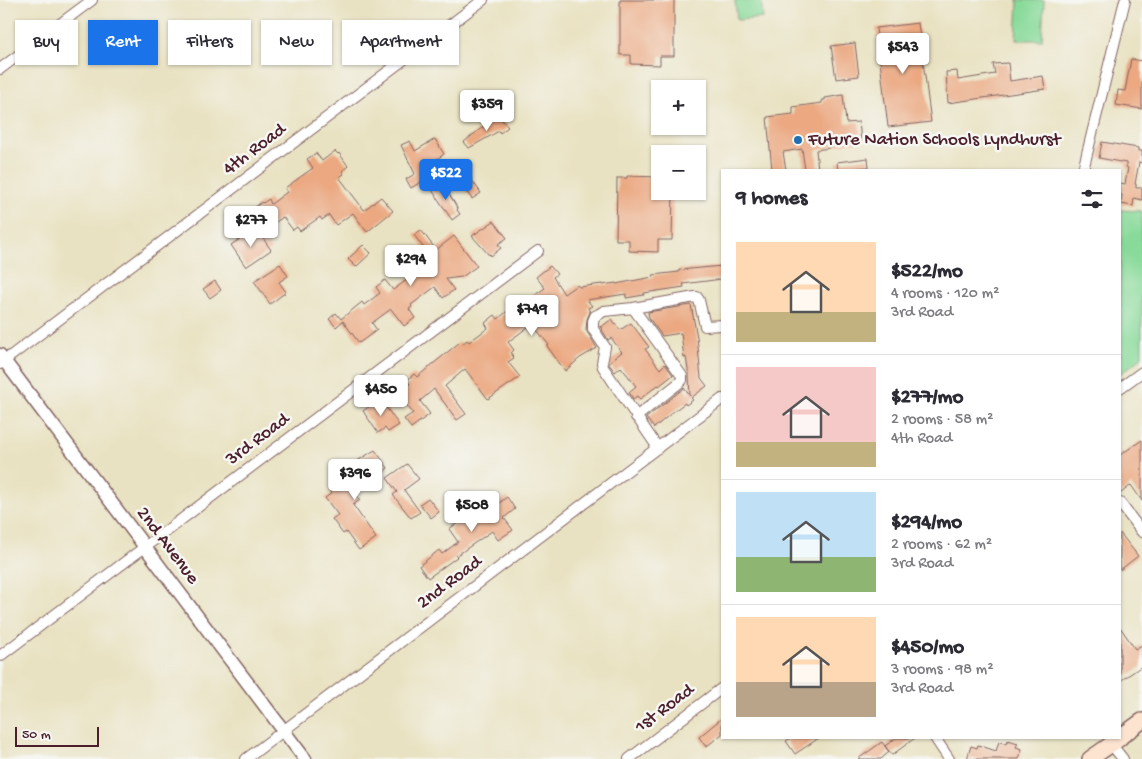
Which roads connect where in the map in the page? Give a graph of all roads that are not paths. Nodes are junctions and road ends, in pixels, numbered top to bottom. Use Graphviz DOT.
graph roads {
  1 [pos="92,0"];
  2 [pos="483,0"];
  3 [pos="1125,0"];
  4 [pos="0,69"];
  5 [pos="1083,169"];
  6 [pos="538,251"];
  7 [pos="633,308"];
  8 [pos="721,325"];
  9 [pos="1,360"];
  10 [pos="1142,372"];
  11 [pos="1121,387"];
  12 [pos="721,400"];
  13 [pos="636,416"];
  14 [pos="658,448"];
  15 [pos="1121,504"];
  16 [pos="1141,530"];
  17 [pos="145,547"];
  18 [pos="0,656"];
  19 [pos="721,689"];
  20 [pos="1142,721"];
  21 [pos="284,730"];
  22 [pos="1121,736"];
  23 [pos="936,739"];
  24 [pos="1117,739"];
  25 [pos="246,759"];
  26 [pos="305,759"];
  27 [pos="629,759"];
  28 [pos="949,759"];
  29 [pos="1090,759"];
  30 [pos="1123,759"];
  1 -- 4 [label="street"];
  2 -- 9 [label="street, 4th Road"];
  3 -- 5 [label="street"];
  6 -- 17 [label="street, 3rd Road"];
  7 -- 8 [label="street"];
  7 -- 13 [label="street"];
  7 -- 13 [label="street"];
  9 -- 17 [label="street, 2nd Avenue"];
  10 -- 11 [label="street"];
  12 -- 14 [label="street, 2nd Road"];
  13 -- 14 [label="street"];
  14 -- 21 [label="street, 2nd Road"];
  15 -- 16 [label="street"];
  17 -- 18 [label="street, 3rd Road"];
  17 -- 21 [label="street, 2nd Avenue"];
  19 -- 27 [label="street, 1st Road"];
  20 -- 22 [label="main road"];
  21 -- 25 [label="street, 2nd Road"];
  21 -- 26 [label="street, 2nd Avenue"];
  23 -- 28 [label="street"];
  24 -- 29 [label="main road"];
  24 -- 30 [label="street"];
}
